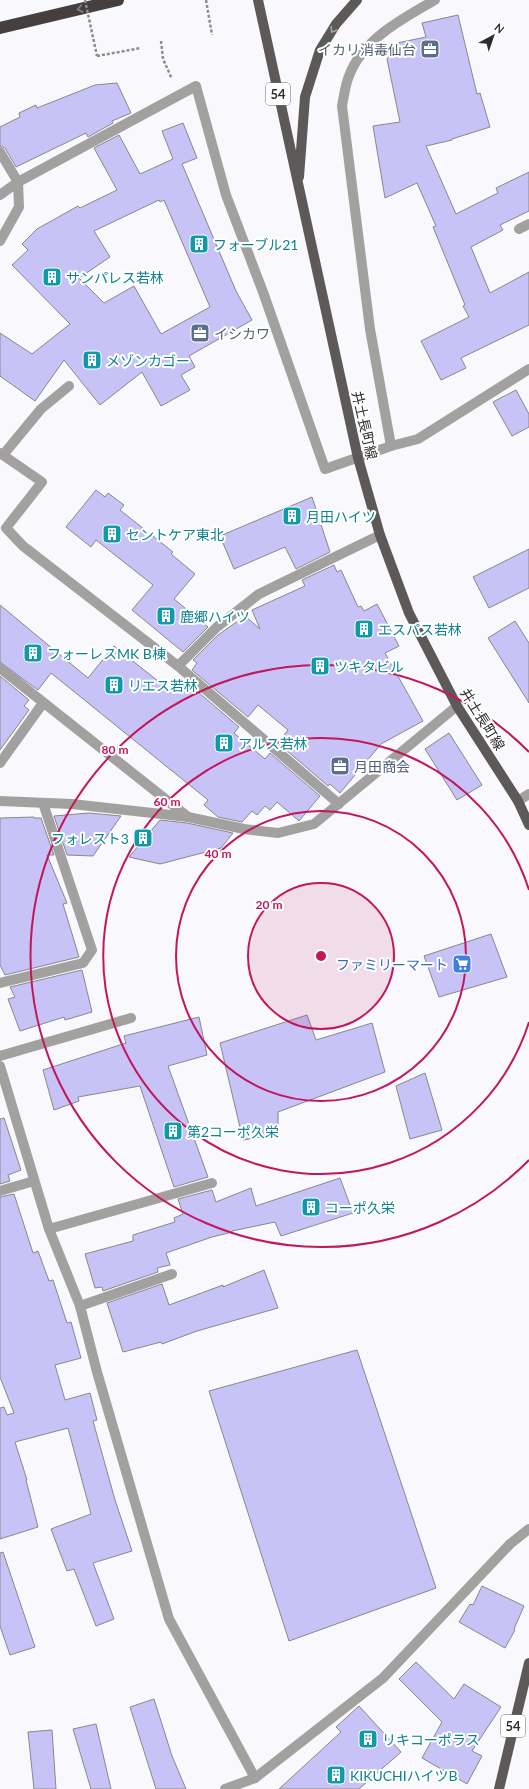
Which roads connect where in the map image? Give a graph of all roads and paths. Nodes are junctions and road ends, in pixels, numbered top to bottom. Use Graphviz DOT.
graph roads {
  1 [pos="85,0"];
  2 [pos="118,0"];
  3 [pos="206,0"];
  4 [pos="258,0"];
  5 [pos="358,0"];
  6 [pos="435,0"];
  7 [pos="0,28"];
  8 [pos="212,35"];
  9 [pos="161,41"];
  10 [pos="141,48"];
  11 [pos="179,95"];
  12 [pos="0,152"];
  13 [pos="18,182"];
  14 [pos="299,188"];
  15 [pos="0,195"];
  16 [pos="529,224"];
  17 [pos="519,228"];
  18 [pos="0,241"];
  19 [pos="529,368"];
  20 [pos="69,386"];
  21 [pos="391,446"];
  22 [pos="2,454"];
  23 [pos="358,458"];
  24 [pos="380,535"];
  25 [pos="178,666"];
  26 [pos="0,668"];
  27 [pos="43,703"];
  28 [pos="458,706"];
  29 [pos="0,763"];
  30 [pos="529,794"];
  31 [pos="0,801"];
  32 [pos="518,801"];
  33 [pos="43,803"];
  34 [pos="339,804"];
  35 [pos="188,817"];
  36 [pos="529,825"];
  37 [pos="0,984"];
  38 [pos="131,1018"];
  39 [pos="0,1056"];
  40 [pos="0,1066"];
  41 [pos="34,1181"];
  42 [pos="212,1183"];
  43 [pos="0,1191"];
  44 [pos="49,1229"];
  45 [pos="172,1274"];
  46 [pos="80,1306"];
  47 [pos="529,1529"];
  48 [pos="529,1663"];
  49 [pos="255,1778"];
  50 [pos="225,1789"];
  51 [pos="499,1789"];
  1 -- 10 [label="path, bridge"];
  2 -- 7 [label="highway, one-way"];
  3 -- 8 [label="path"];
  4 -- 14 [label="main road, 井土長町線 / 54"];
  5 -- 14 [label="main road, one-way"];
  6 -- 21 [label="street"];
  9 -- 11 [label="path"];
  11 -- 13 [label="street"];
  11 -- 23 [label="street"];
  12 -- 13 [label="street"];
  13 -- 15 [label="street"];
  13 -- 18 [label="street"];
  14 -- 23 [label="main road, 井土長町線 / 54"];
  16 -- 17 [label="street"];
  19 -- 21 [label="street"];
  20 -- 22 [label="street"];
  21 -- 23 [label="street"];
  22 -- 25 [label="street"];
  23 -- 24 [label="main road, 井土長町線 / 54"];
  24 -- 25 [label="street"];
  24 -- 28 [label="main road, 井土長町線 / 54"];
  25 -- 34 [label="street"];
  26 -- 27 [label="street"];
  27 -- 29 [label="street"];
  27 -- 35 [label="street"];
  28 -- 32 [label="main road, 井土長町線 / 54"];
  28 -- 34 [label="street"];
  30 -- 32 [label="street"];
  31 -- 33 [label="street"];
  32 -- 36 [label="main road, 井土長町線 / 54"];
  33 -- 35 [label="street"];
  33 -- 37 [label="street"];
  34 -- 35 [label="street"];
  38 -- 39 [label="street"];
  40 -- 41 [label="street"];
  41 -- 43 [label="street"];
  41 -- 44 [label="street"];
  42 -- 44 [label="street"];
  44 -- 46 [label="street"];
  45 -- 46 [label="street"];
  46 -- 49 [label="street"];
  47 -- 49 [label="street"];
  48 -- 51 [label="main road, 54"];
  49 -- 50 [label="street"];
}
